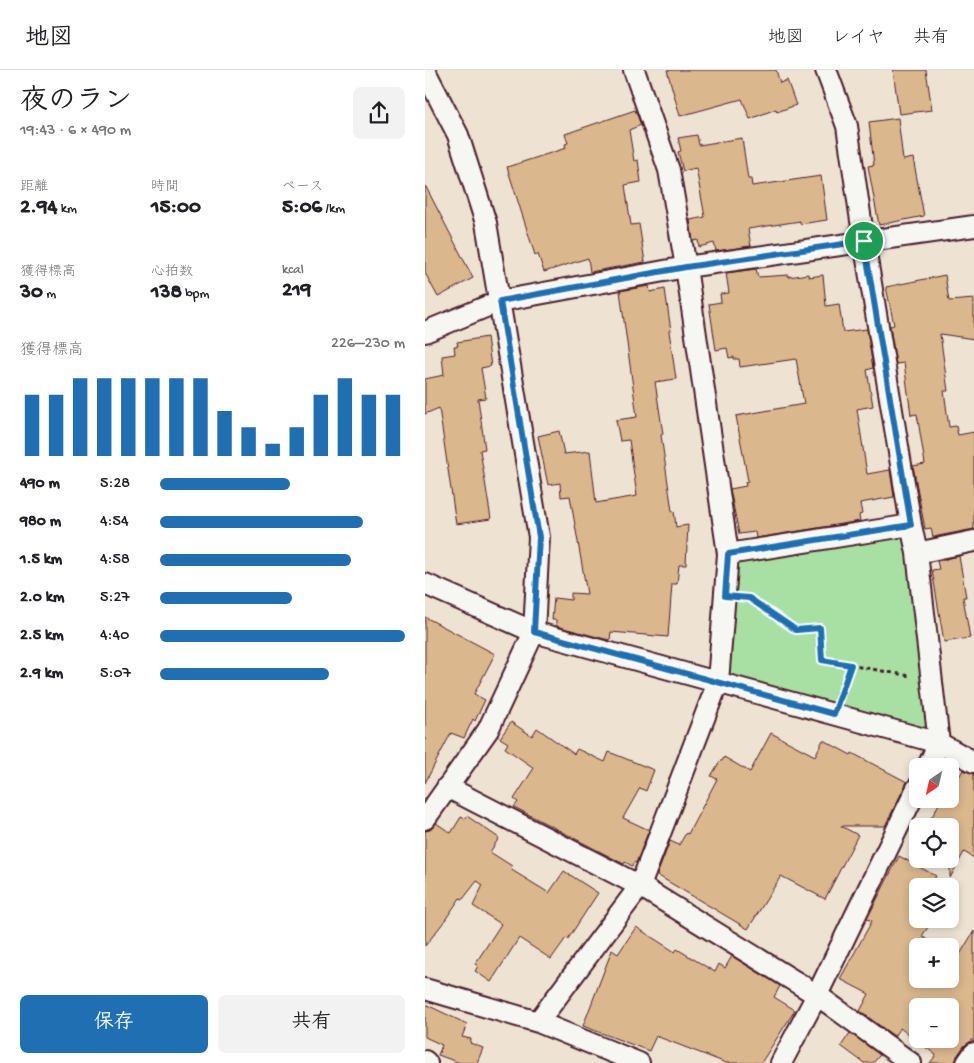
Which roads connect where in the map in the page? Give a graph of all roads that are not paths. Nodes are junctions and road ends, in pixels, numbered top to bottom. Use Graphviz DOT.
graph roads {
  1 [pos="634,70"];
  2 [pos="826,70"];
  3 [pos="425,71"];
  4 [pos="974,226"];
  5 [pos="864,241"];
  6 [pos="686,267"];
  7 [pos="500,301"];
  8 [pos="425,332"];
  9 [pos="911,525"];
  10 [pos="974,541"];
  11 [pos="917,553"];
  12 [pos="728,554"];
  13 [pos="425,584"];
  14 [pos="534,632"];
  15 [pos="717,682"];
  16 [pos="939,743"];
  17 [pos="932,758"];
  18 [pos="974,762"];
  19 [pos="447,787"];
  20 [pos="909,805"];
  21 [pos="425,819"];
  22 [pos="640,886"];
  23 [pos="425,989"];
  24 [pos="817,995"];
  25 [pos="538,1022"];
  26 [pos="974,1053"];
  27 [pos="639,1063"];
  28 [pos="781,1063"];
  29 [pos="911,1063"];
  30 [pos="967,1063"];
  1 -- 6 [label="street"];
  2 -- 5 [label="street"];
  3 -- 7 [label="street"];
  4 -- 5 [label="street"];
  5 -- 6 [label="street"];
  5 -- 9 [label="street"];
  6 -- 7 [label="street"];
  6 -- 12 [label="street"];
  7 -- 8 [label="street"];
  7 -- 14 [label="street"];
  9 -- 11 [label="street"];
  9 -- 12 [label="street"];
  10 -- 11 [label="street"];
  11 -- 16 [label="street"];
  12 -- 15 [label="street"];
  13 -- 14 [label="street"];
  14 -- 15 [label="street"];
  14 -- 19 [label="street"];
  15 -- 16 [label="street"];
  15 -- 22 [label="street"];
  16 -- 17 [label="street"];
  16 -- 18 [label="street"];
  19 -- 21 [label="street"];
  19 -- 22 [label="street"];
  20 -- 24 [label="street"];
  22 -- 24 [label="street"];
  22 -- 25 [label="street"];
  23 -- 25 [label="street"];
  24 -- 28 [label="street"];
  24 -- 29 [label="street"];
  25 -- 27 [label="street"];
  26 -- 30 [label="street"];
}
